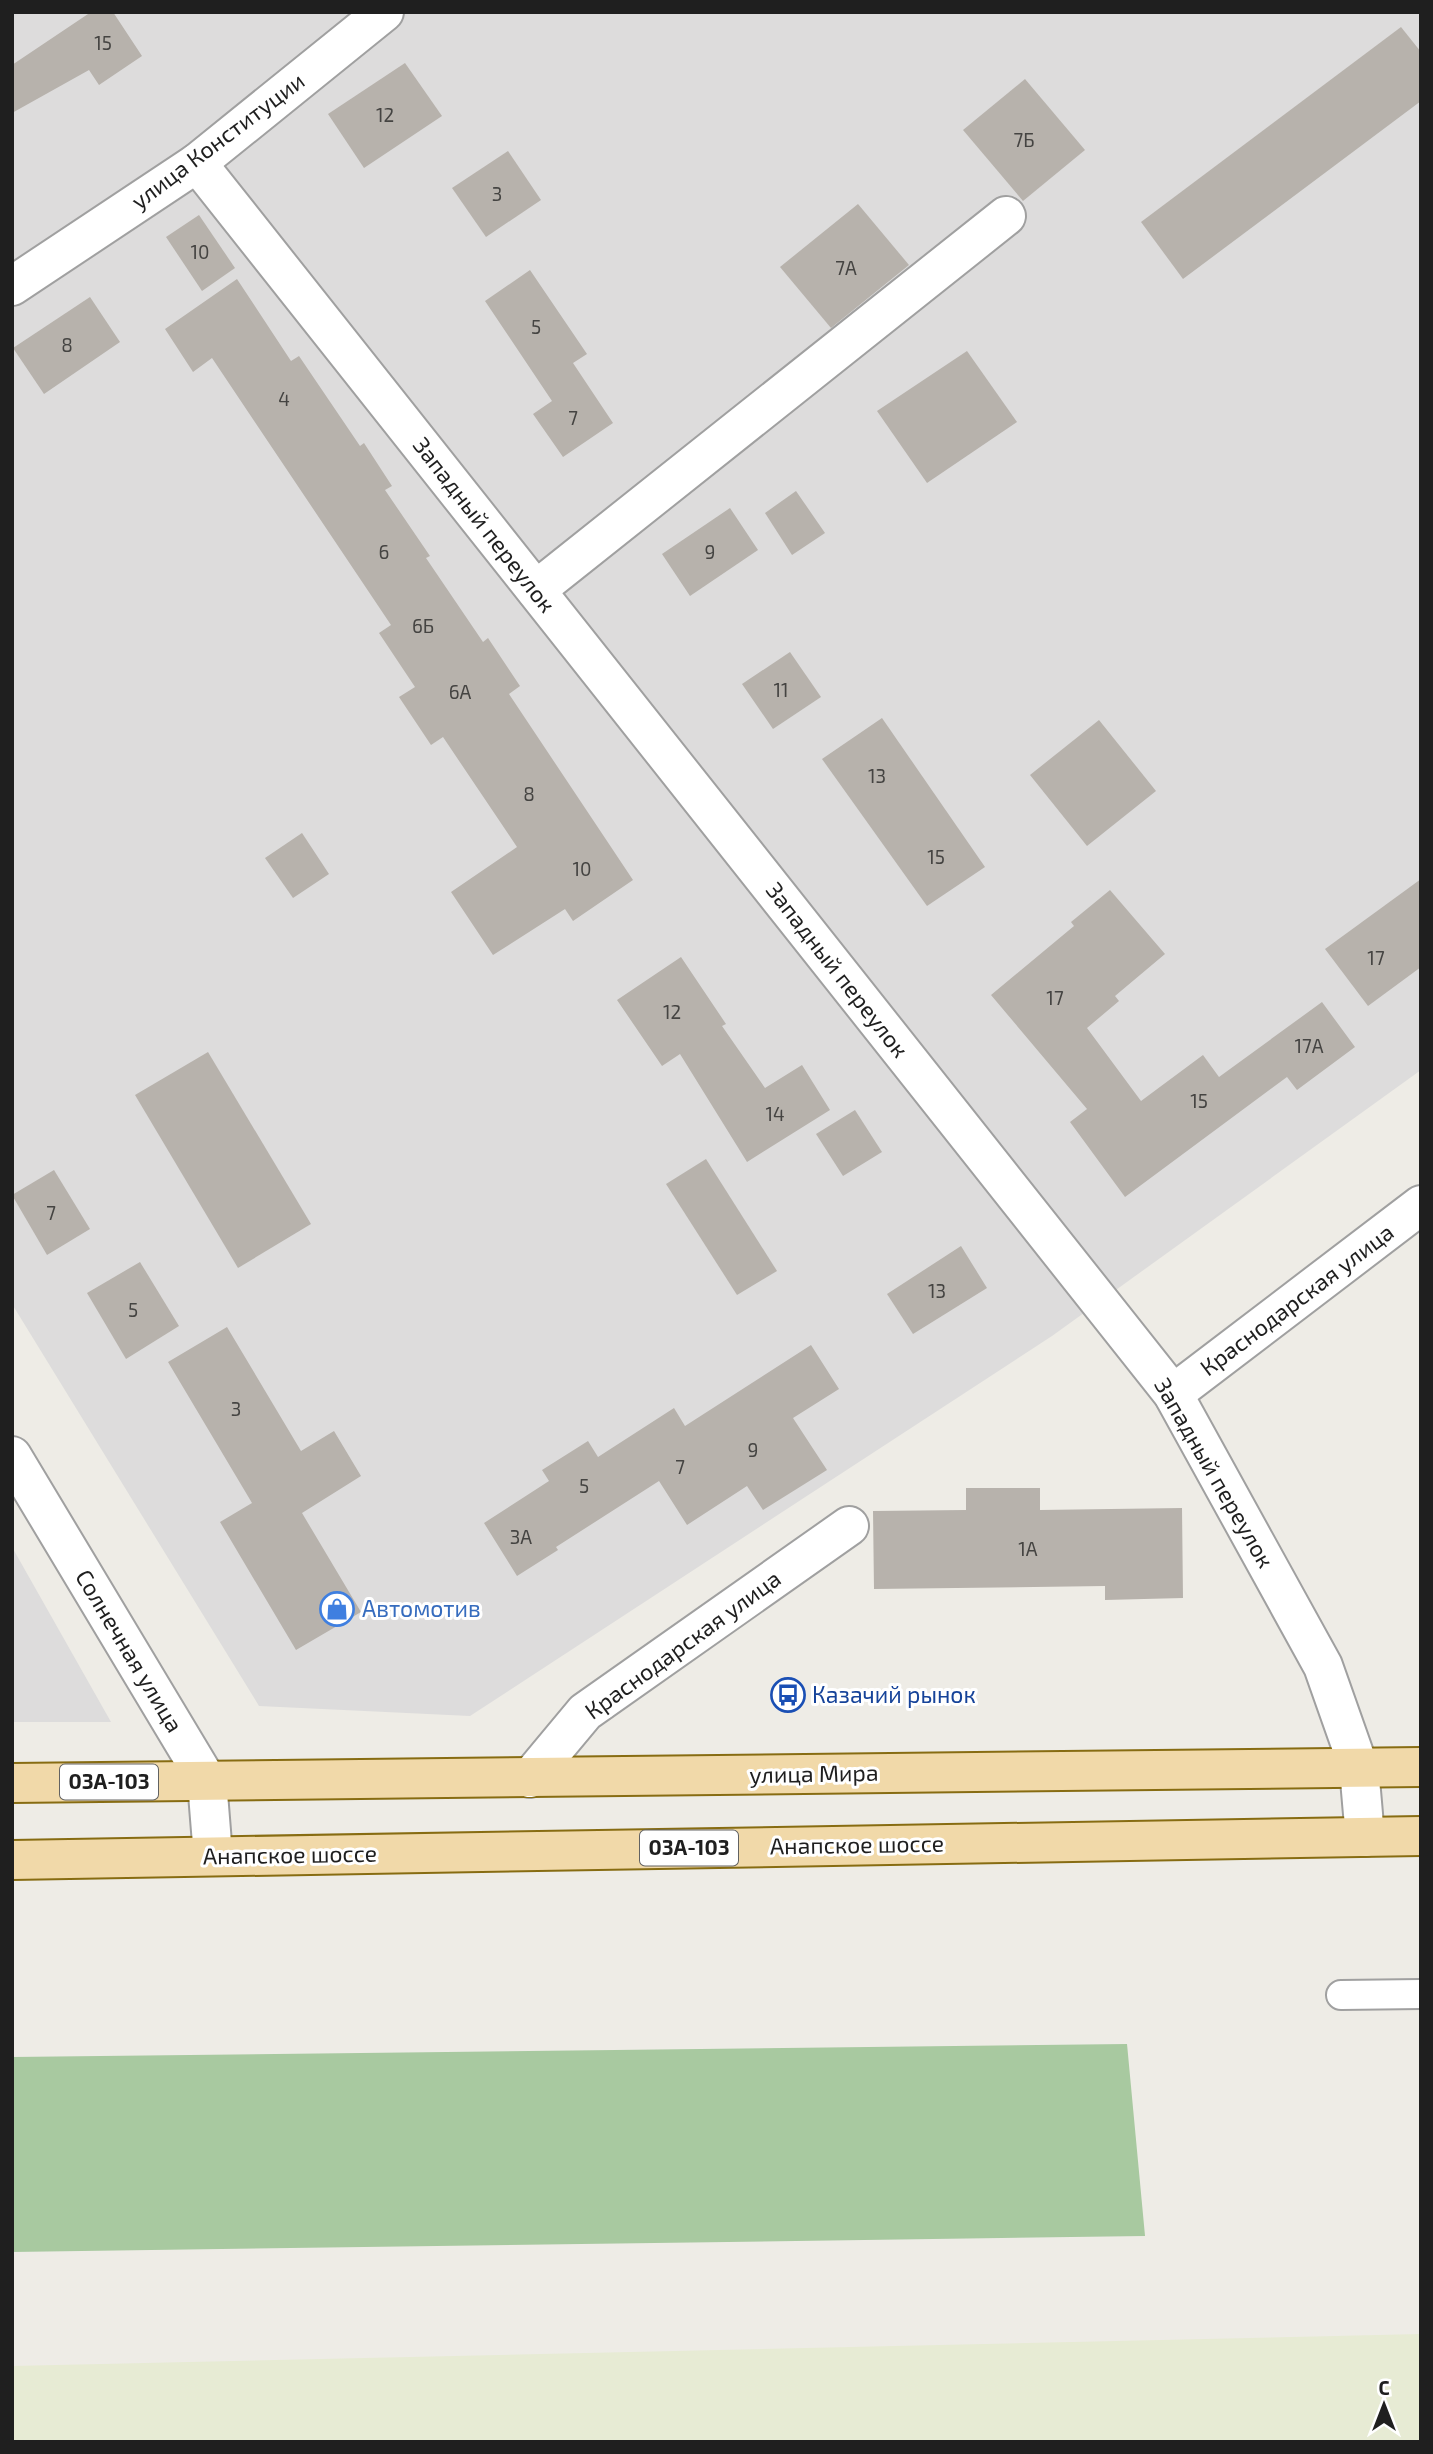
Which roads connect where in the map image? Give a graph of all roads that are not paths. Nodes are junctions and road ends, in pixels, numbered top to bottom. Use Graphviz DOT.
graph roads {
  1 [pos="384,12"];
  2 [pos="197,163"];
  3 [pos="1006,216"];
  4 [pos="12,286"];
  5 [pos="536,590"];
  6 [pos="1421,1205"];
  7 [pos="1173,1394"];
  8 [pos="12,1456"];
  9 [pos="849,1526"];
  10 [pos="1421,1767"];
  11 [pos="1359,1768"];
  12 [pos="530,1778"];
  13 [pos="206,1781"];
  14 [pos="12,1783"];
  15 [pos="1421,1836"];
  16 [pos="1365,1837"];
  17 [pos="213,1856"];
  18 [pos="12,1860"];
  19 [pos="1421,1994"];
  20 [pos="1341,1995"];
  1 -- 2 [label="street, улица Конституции"];
  2 -- 4 [label="street, улица Конституции"];
  2 -- 5 [label="street, Западный переулок"];
  3 -- 5 [label="street"];
  5 -- 7 [label="street, Западный переулок"];
  6 -- 7 [label="street, Краснодарская улица"];
  7 -- 11 [label="street, Западный переулок"];
  8 -- 13 [label="street, Солнечная улица"];
  9 -- 12 [label="street, Краснодарская улица"];
  10 -- 11 [label="main road, улица Мира / 03А-103"];
  11 -- 12 [label="main road, улица Мира / 03А-103"];
  11 -- 16 [label="street, Западный переулок"];
  12 -- 13 [label="main road, улица Мира / 03А-103"];
  13 -- 14 [label="main road, 03А-103"];
  13 -- 17 [label="street, Солнечная улица"];
  15 -- 16 [label="main road, 03А-103"];
  16 -- 17 [label="main road, Анапское шоссе / 03А-103"];
  17 -- 18 [label="main road, Анапское шоссе / 03А-103"];
  19 -- 20 [label="lane"];
}
